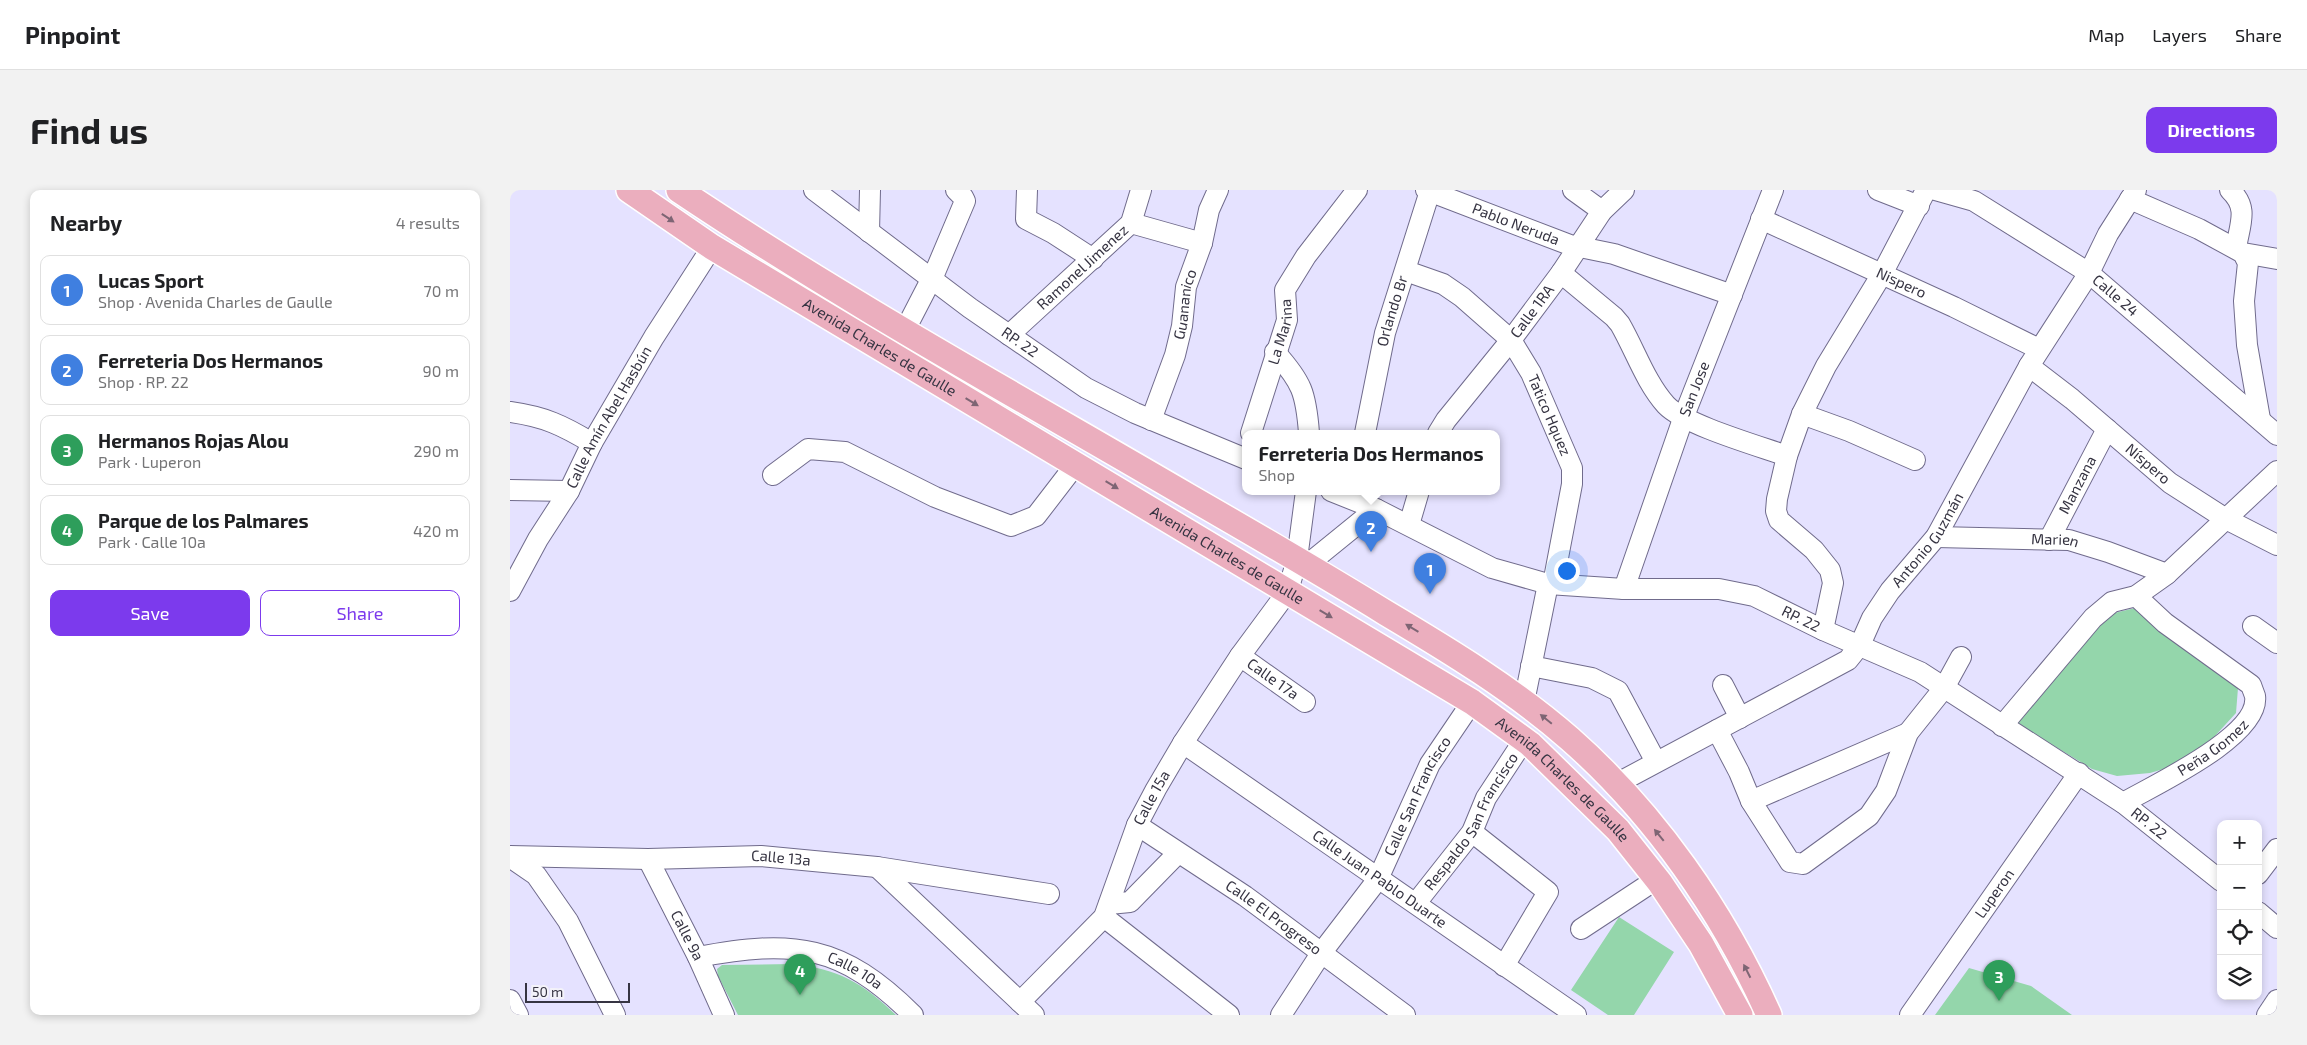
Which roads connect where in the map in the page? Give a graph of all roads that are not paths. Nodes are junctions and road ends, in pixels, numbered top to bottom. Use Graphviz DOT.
graph roads {
  1 [pos="679,190"];
  2 [pos="814,190"];
  3 [pos="870,190"];
  4 [pos="956,190"];
  5 [pos="1027,190"];
  6 [pos="1141,190"];
  7 [pos="1218,190"];
  8 [pos="1357,190"];
  9 [pos="1573,190"];
  10 [pos="1624,190"];
  11 [pos="1773,190"];
  12 [pos="1878,190"];
  13 [pos="1935,190"];
  14 [pos="2230,190"];
  15 [pos="1428,191"];
  16 [pos="637,192"];
  17 [pos="2133,195"];
  18 [pos="1922,198"];
  19 [pos="1602,211"];
  20 [pos="1761,219"];
  21 [pos="1131,223"];
  22 [pos="869,232"];
  23 [pos="1202,243"];
  24 [pos="1579,246"];
  25 [pos="712,247"];
  26 [pos="2240,250"];
  27 [pos="1093,259"];
  28 [pos="2277,259"];
  29 [pos="1406,271"];
  30 [pos="1561,273"];
  31 [pos="2089,273"];
  32 [pos="1882,274"];
  33 [pos="930,278"];
  34 [pos="1732,295"];
  35 [pos="905,330"];
  36 [pos="1009,335"];
  37 [pos="1511,340"];
  38 [pos="1275,352"];
  39 [pos="2034,358"];
  40 [pos="510,412"];
  41 [pos="1802,414"];
  42 [pos="1684,416"];
  43 [pos="2260,419"];
  44 [pos="1151,420"];
  45 [pos="2107,429"];
  46 [pos="1252,430"];
  47 [pos="1309,430"];
  48 [pos="1366,430"];
  49 [pos="1440,430"];
  50 [pos="2277,435"];
  51 [pos="592,444"];
  52 [pos="1242,454"];
  53 [pos="1787,456"];
  54 [pos="1915,460"];
  55 [pos="1076,464"];
  56 [pos="2277,471"];
  57 [pos="772,475"];
  58 [pos="510,490"];
  59 [pos="569,491"];
  60 [pos="1306,495"];
  61 [pos="1347,495"];
  62 [pos="1418,495"];
  63 [pos="1376,509"];
  64 [pos="2226,519"];
  65 [pos="1409,525"];
  66 [pos="1936,538"];
  67 [pos="2049,540"];
  68 [pos="2277,545"];
  69 [pos="1302,562"];
  70 [pos="2167,574"];
  71 [pos="1550,584"];
  72 [pos="1624,590"];
  73 [pos="510,591"];
  74 [pos="1288,591"];
  75 [pos="2136,596"];
  76 [pos="2253,626"];
  77 [pos="1822,630"];
  78 [pos="2277,643"];
  79 [pos="1860,645"];
  80 [pos="1240,656"];
  81 [pos="1961,657"];
  82 [pos="1531,666"];
  83 [pos="1723,685"];
  84 [pos="1944,688"];
  85 [pos="1305,702"];
  86 [pos="1472,702"];
  87 [pos="1524,702"];
  88 [pos="1740,718"];
  89 [pos="2002,726"];
  90 [pos="1717,730"];
  91 [pos="1908,733"];
  92 [pos="1524,740"];
  93 [pos="1183,743"];
  94 [pos="1656,762"];
  95 [pos="2079,773"];
  96 [pos="1616,784"];
  97 [pos="1751,801"];
  98 [pos="2123,803"];
  99 [pos="1137,825"];
  100 [pos="1472,832"];
  101 [pos="2277,849"];
  102 [pos="1178,853"];
  103 [pos="510,856"];
  104 [pos="648,859"];
  105 [pos="877,866"];
  106 [pos="2262,869"];
  107 [pos="2217,877"];
  108 [pos="1378,879"];
  109 [pos="1658,880"];
  110 [pos="1049,894"];
  111 [pos="1416,903"];
  112 [pos="1107,910"];
  113 [pos="2262,915"];
  114 [pos="2277,928"];
  115 [pos="1582,929"];
  116 [pos="1322,952"];
  117 [pos="698,957"];
  118 [pos="1504,966"];
  119 [pos="510,1000"];
  120 [pos="2277,1000"];
  121 [pos="1027,1008"];
  122 [pos="518,1015"];
  123 [pos="615,1015"];
  124 [pos="724,1015"];
  125 [pos="913,1015"];
  126 [pos="1228,1015"];
  127 [pos="1281,1015"];
  128 [pos="1406,1015"];
  129 [pos="1576,1015"];
  130 [pos="1740,1015"];
  131 [pos="1769,1015"];
  132 [pos="1910,1015"];
  133 [pos="2266,1015"];
  1 -- 35 [label="main road, Avenida Charles de Gaulle"];
  2 -- 22 [label="street, RP. 22"];
  3 -- 22 [label="street"];
  4 -- 33 [label="street"];
  5 -- 27 [label="street"];
  6 -- 21 [label="street, Ramonel Jimenez"];
  7 -- 23 [label="street, Guananico"];
  8 -- 38 [label="street, La Marina"];
  9 -- 19 [label="street"];
  10 -- 19 [label="street, Calle 1RA"];
  11 -- 20 [label="street, San Jose"];
  12 -- 18 [label="street"];
  13 -- 31 [label="street, Calle 24"];
  14 -- 26 [label="street"];
  15 -- 24 [label="street, Pablo Neruda"];
  15 -- 29 [label="street, Orlando Br"];
  16 -- 25 [label="main road, Avenida Charles de Gaulle, one-way"];
  17 -- 26 [label="street"];
  17 -- 31 [label="street, Antonio Guzmán"];
  18 -- 32 [label="street"];
  19 -- 24 [label="street, Calle 1RA"];
  20 -- 32 [label="street, Nispero"];
  20 -- 34 [label="street, San Jose"];
  21 -- 23 [label="street"];
  21 -- 27 [label="street, Ramonel Jimenez"];
  22 -- 33 [label="street, RP. 22"];
  23 -- 44 [label="street, Guananico"];
  24 -- 30 [label="street, Calle 1RA"];
  24 -- 34 [label="street, Pablo Neruda"];
  25 -- 51 [label="street, Calle Amín Abel Hasbún"];
  25 -- 55 [label="main road, Avenida Charles de Gaulle, one-way"];
  26 -- 28 [label="street"];
  26 -- 43 [label="street"];
  27 -- 36 [label="street, Ramonel Jimenez"];
  29 -- 37 [label="street, Tatico Hquez"];
  29 -- 48 [label="street, Orlando Br"];
  30 -- 37 [label="street, Calle 1RA"];
  30 -- 42 [label="street"];
  31 -- 39 [label="street, Antonio Guzmán"];
  31 -- 43 [label="street, Calle 24"];
  32 -- 39 [label="street, Nispero"];
  32 -- 41 [label="street"];
  33 -- 35 [label="street"];
  33 -- 36 [label="street, RP. 22"];
  34 -- 42 [label="street, San Jose"];
  35 -- 69 [label="main road, Avenida Charles de Gaulle"];
  36 -- 44 [label="street, RP. 22"];
  37 -- 49 [label="street, Calle 1RA"];
  37 -- 71 [label="street, Tatico Hquez"];
  38 -- 46 [label="street, La Marina"];
  38 -- 47 [label="street"];
  39 -- 45 [label="street, Níspero"];
  39 -- 66 [label="street, Antonio Guzmán"];
  40 -- 51 [label="street"];
  41 -- 53 [label="street"];
  41 -- 54 [label="street"];
  42 -- 53 [label="street"];
  42 -- 72 [label="street, San Jose"];
  43 -- 50 [label="street, Calle 24"];
  44 -- 52 [label="street, RP. 22"];
  45 -- 64 [label="street, Níspero"];
  45 -- 67 [label="street, Manzana"];
  51 -- 59 [label="street, Calle Amín Abel Hasbún"];
  53 -- 77 [label="street"];
  55 -- 57 [label="street"];
  55 -- 74 [label="main road, Avenida Charles de Gaulle, one-way"];
  56 -- 64 [label="street"];
  58 -- 59 [label="street"];
  59 -- 73 [label="street, Calle Amín Abel Hasbún"];
  60 -- 69 [label="street"];
  61 -- 63 [label="street, RP. 22"];
  62 -- 65 [label="street"];
  63 -- 65 [label="street, RP. 22"];
  63 -- 69 [label="street"];
  64 -- 68 [label="street, Níspero"];
  64 -- 70 [label="street"];
  65 -- 71 [label="street, RP. 22"];
  66 -- 67 [label="street, Marien"];
  66 -- 79 [label="street, Antonio Guzmán"];
  67 -- 70 [label="street, Marien"];
  69 -- 74 [label="street"];
  87 -- 69 [label="main road, Avenida Charles de Gaulle, one-way"];
  70 -- 75 [label="street"];
  71 -- 72 [label="street, RP. 22"];
  71 -- 82 [label="street, Tatico Hquez"];
  72 -- 77 [label="street, RP. 22"];
  74 -- 80 [label="street, Calle 15a"];
  74 -- 86 [label="main road, Avenida Charles de Gaulle, one-way"];
  75 -- 89 [label="street"];
  75 -- 98 [label="street, Peña Gomez"];
  76 -- 78 [label="street"];
  77 -- 79 [label="street, RP. 22"];
  79 -- 84 [label="street, RP. 22"];
  79 -- 88 [label="street, Antonio Guzmán"];
  80 -- 85 [label="street, Calle 17a"];
  80 -- 93 [label="street, Calle 15a"];
  81 -- 84 [label="street"];
  82 -- 87 [label="street, Tatico Hquez"];
  82 -- 94 [label="street"];
  83 -- 88 [label="street"];
  84 -- 89 [label="street, RP. 22"];
  84 -- 91 [label="street"];
  86 -- 92 [label="main road, Avenida Charles de Gaulle"];
  86 -- 108 [label="street, Calle San Francisco"];
  96 -- 87 [label="main road, Avenida Charles de Gaulle, one-way"];
  88 -- 90 [label="street, Antonio Guzmán"];
  89 -- 95 [label="street, RP. 22"];
  90 -- 94 [label="street, Antonio Guzmán"];
  90 -- 97 [label="street"];
  91 -- 97 [label="street"];
  91 -- 97 [label="street"];
  92 -- 100 [label="street, Respaldo San Francisco"];
  92 -- 109 [label="main road, Avenida Charles de Gaulle"];
  93 -- 99 [label="street, Calle 15a"];
  93 -- 108 [label="street, Calle Juan Pablo Duarte"];
  94 -- 96 [label="street, Antonio Guzmán"];
  95 -- 98 [label="street, RP. 22"];
  95 -- 132 [label="street, Luperon"];
  131 -- 96 [label="main road, Avenida Charles de Gaulle, one-way"];
  98 -- 107 [label="street, RP. 22"];
  99 -- 102 [label="street, Calle El Progreso"];
  99 -- 112 [label="street, Calle 15a"];
  100 -- 111 [label="street, Respaldo San Francisco"];
  100 -- 118 [label="street"];
  101 -- 106 [label="street"];
  102 -- 112 [label="street"];
  102 -- 116 [label="street, Calle El Progreso"];
  103 -- 104 [label="street, Calle 13a"];
  103 -- 123 [label="street"];
  104 -- 105 [label="street, Calle 13a"];
  104 -- 117 [label="street, Calle 9a"];
  105 -- 110 [label="street, Calle 13a"];
  105 -- 121 [label="street"];
  108 -- 111 [label="street, Calle Juan Pablo Duarte"];
  108 -- 116 [label="street, Calle San Francisco"];
  109 -- 115 [label="street"];
  109 -- 130 [label="main road, Avenida Charles de Gaulle"];
  111 -- 118 [label="street, Calle Juan Pablo Duarte"];
  112 -- 121 [label="street, Calle 15a"];
  112 -- 126 [label="street"];
  113 -- 114 [label="street"];
  116 -- 127 [label="street, Calle San Francisco"];
  116 -- 128 [label="street, Calle El Progreso"];
  117 -- 124 [label="street, Calle 9a"];
  117 -- 125 [label="street, Calle 10a"];
  118 -- 129 [label="street, Calle Juan Pablo Duarte"];
  119 -- 122 [label="street"];
  120 -- 133 [label="street"];
}
